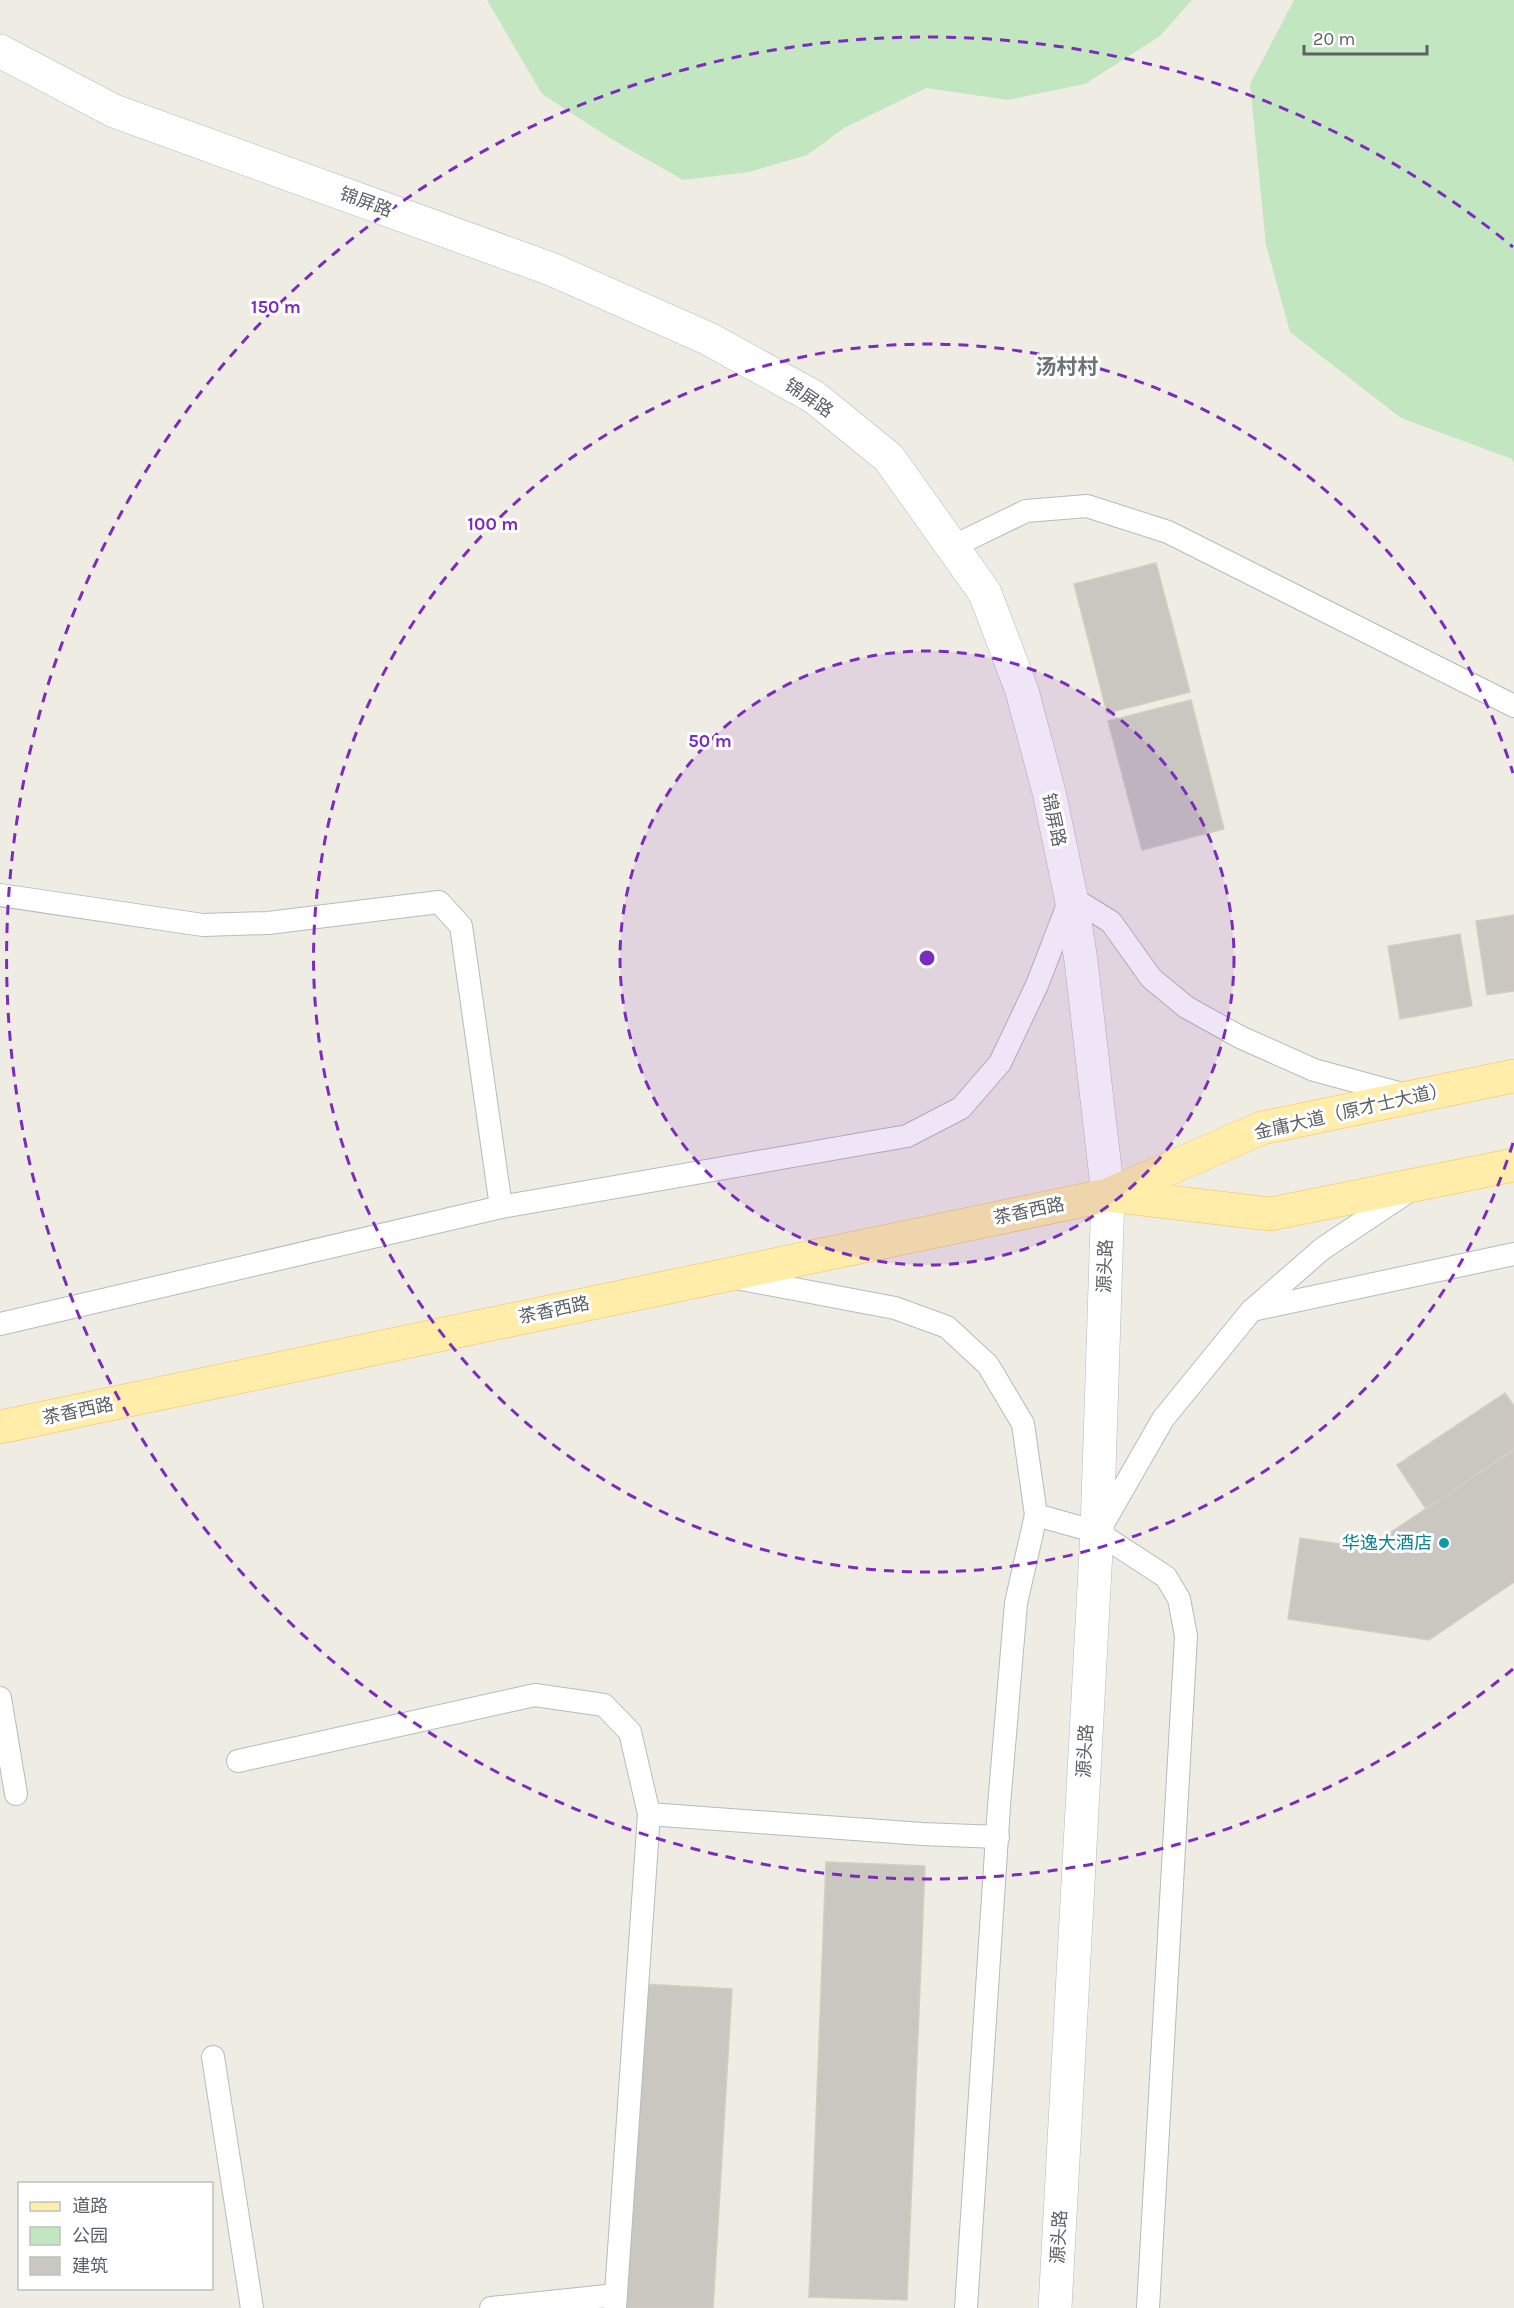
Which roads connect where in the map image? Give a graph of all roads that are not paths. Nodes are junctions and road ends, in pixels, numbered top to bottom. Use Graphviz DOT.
graph roads {
  1 [pos="0,51"];
  2 [pos="952,547"];
  3 [pos="1514,706"];
  4 [pos="0,895"];
  5 [pos="1071,897"];
  6 [pos="1514,1076"];
  7 [pos="1414,1097"];
  8 [pos="1514,1165"];
  9 [pos="1419,1184"];
  10 [pos="1108,1195"];
  11 [pos="501,1207"];
  12 [pos="1514,1254"];
  13 [pos="720,1275"];
  14 [pos="1251,1311"];
  15 [pos="0,1324"];
  16 [pos="0,1427"];
  17 [pos="1036,1515"];
  18 [pos="1097,1532"];
  19 [pos="0,1698"];
  20 [pos="238,1761"];
  21 [pos="16,1794"];
  22 [pos="649,1814"];
  23 [pos="998,1837"];
  24 [pos="213,2057"];
  25 [pos="616,2301"];
  26 [pos="252,2308"];
  27 [pos="491,2308"];
  28 [pos="966,2308"];
  29 [pos="1055,2308"];
  30 [pos="1148,2308"];
  1 -- 2 [label="street, 锦屏路"];
  2 -- 3 [label="lane"];
  2 -- 5 [label="street, 锦屏路"];
  4 -- 11 [label="lane"];
  5 -- 7 [label="lane"];
  5 -- 10 [label="street, 锦屏路"];
  5 -- 11 [label="lane"];
  6 -- 7 [label="main road, 金庸大道（原才士大道）"];
  7 -- 10 [label="main road, 金庸大道（原才士大道）"];
  8 -- 9 [label="main road"];
  9 -- 10 [label="main road"];
  9 -- 14 [label="lane"];
  10 -- 13 [label="main road, 茶香西路"];
  10 -- 18 [label="street, 源头路"];
  11 -- 15 [label="lane"];
  12 -- 14 [label="lane"];
  13 -- 16 [label="main road, 茶香西路"];
  13 -- 17 [label="lane"];
  14 -- 18 [label="lane"];
  17 -- 18 [label="lane"];
  17 -- 23 [label="lane"];
  18 -- 29 [label="street, 源头路"];
  18 -- 30 [label="lane"];
  19 -- 21 [label="lane"];
  20 -- 22 [label="lane"];
  22 -- 23 [label="lane"];
  22 -- 25 [label="lane"];
  23 -- 28 [label="lane"];
  24 -- 26 [label="lane"];
  25 -- 27 [label="lane"];
}
